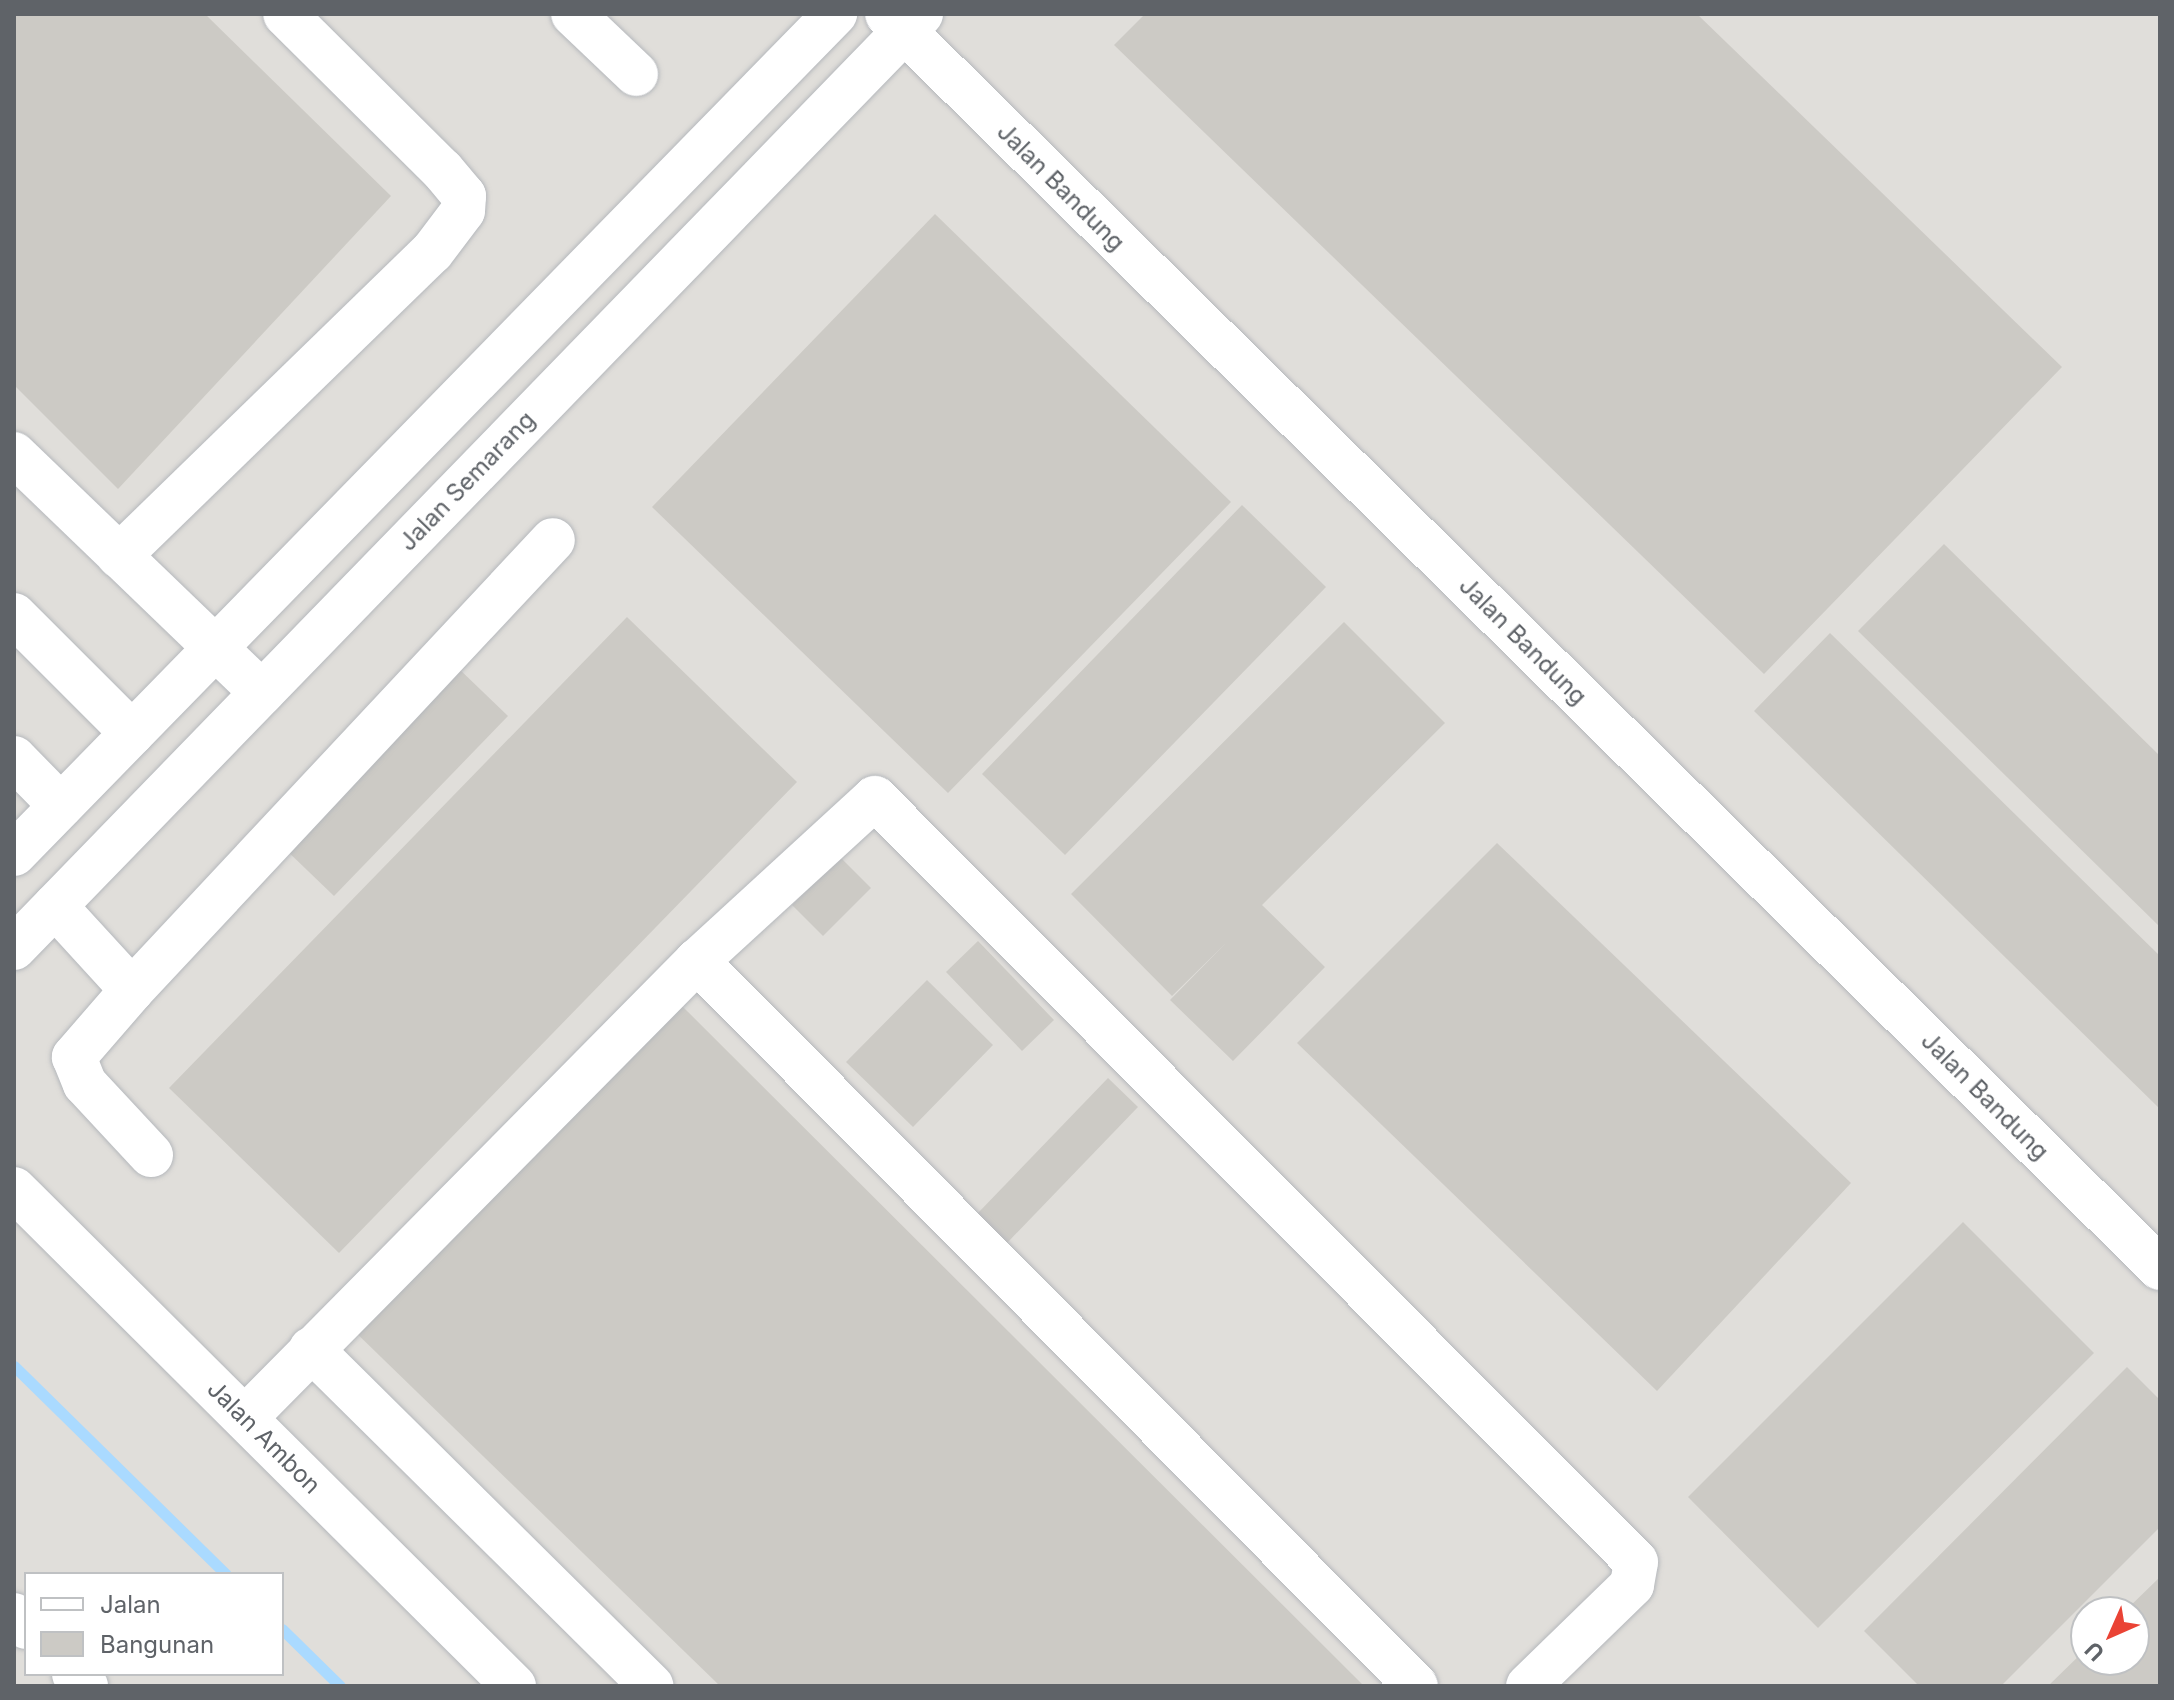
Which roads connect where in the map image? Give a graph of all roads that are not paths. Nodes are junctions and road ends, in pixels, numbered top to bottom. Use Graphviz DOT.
graph roads {
  1 [pos="285,14"];
  2 [pos="573,14"];
  3 [pos="835,14"];
  4 [pos="904,20"];
  5 [pos="636,74"];
  6 [pos="14,454"];
  7 [pos="553,540"];
  8 [pos="119,556"];
  9 [pos="14,615"];
  10 [pos="216,648"];
  11 [pos="262,693"];
  12 [pos="132,733"];
  13 [pos="14,758"];
  14 [pos="61,806"];
  15 [pos="14,854"];
  16 [pos="55,906"];
  17 [pos="14,948"];
  18 [pos="697,961"];
  19 [pos="132,990"];
  20 [pos="151,1155"];
  21 [pos="14,1189"];
  22 [pos="2160,1268"];
  23 [pos="311,1349"];
  24 [pos="245,1418"];
  25 [pos="514,1686"];
  26 [pos="652,1686"];
  27 [pos="1416,1686"];
  28 [pos="1528,1686"];
  1 -- 8 [label="lane"];
  2 -- 5 [label="lane"];
  3 -- 10 [label="lane"];
  4 -- 11 [label="lane, Jalan Semarang"];
  4 -- 22 [label="lane, Jalan Bandung"];
  6 -- 8 [label="lane"];
  7 -- 19 [label="lane"];
  8 -- 10 [label="lane"];
  9 -- 12 [label="lane"];
  10 -- 11 [label="lane"];
  10 -- 12 [label="lane"];
  11 -- 16 [label="lane, Jalan Semarang"];
  12 -- 14 [label="lane"];
  13 -- 14 [label="lane"];
  14 -- 15 [label="lane"];
  16 -- 17 [label="lane, Jalan Semarang"];
  16 -- 19 [label="lane"];
  18 -- 23 [label="lane"];
  18 -- 27 [label="lane"];
  18 -- 28 [label="lane"];
  19 -- 20 [label="lane"];
  21 -- 24 [label="lane, Jalan Ambon"];
  23 -- 24 [label="lane"];
  23 -- 26 [label="lane"];
  24 -- 25 [label="lane, Jalan Ambon"];
}
